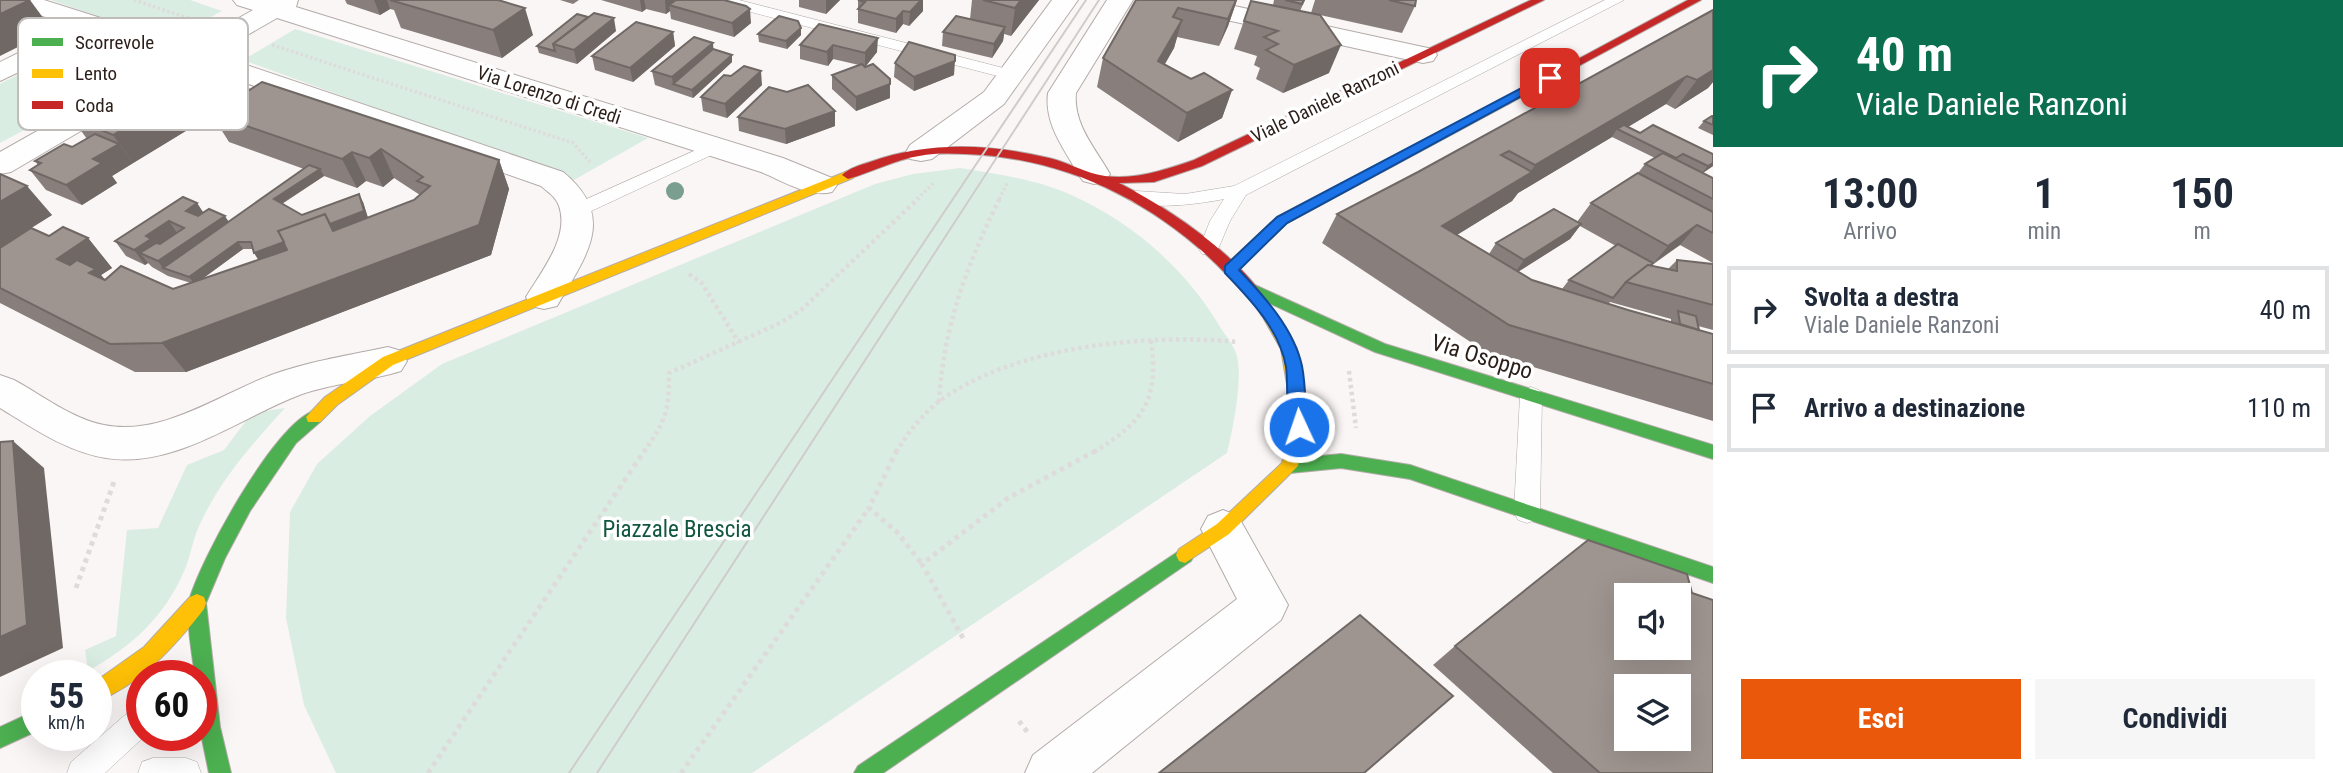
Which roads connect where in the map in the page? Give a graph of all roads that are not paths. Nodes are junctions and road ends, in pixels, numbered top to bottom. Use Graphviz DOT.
graph roads {
  1 [pos="18,0"];
  2 [pos="246,0"];
  3 [pos="721,0"];
  4 [pos="1065,0"];
  5 [pos="1120,0"];
  6 [pos="1172,0"];
  7 [pos="1539,0"];
  8 [pos="1617,0"];
  9 [pos="1696,0"];
  10 [pos="283,4"];
  11 [pos="74,18"];
  12 [pos="248,23"];
  13 [pos="1423,55"];
  14 [pos="18,64"];
  15 [pos="0,73"];
  16 [pos="248,75"];
  17 [pos="1013,75"];
  18 [pos="61,130"];
  19 [pos="714,147"];
  20 [pos="921,152"];
  21 [pos="0,165"];
  22 [pos="1099,177"];
  23 [pos="821,185"];
  24 [pos="1239,191"];
  25 [pos="1136,197"];
  26 [pos="579,210"];
  27 [pos="1209,249"];
  28 [pos="1230,270"];
  29 [pos="1246,286"];
  30 [pos="544,297"];
  31 [pos="388,361"];
  32 [pos="0,390"];
  33 [pos="1531,396"];
  34 [pos="1713,452"];
  35 [pos="1290,466"];
  36 [pos="1527,512"];
  37 [pos="1223,529"];
  38 [pos="1713,575"];
  39 [pos="197,603"];
  40 [pos="195,660"];
  41 [pos="112,681"];
  42 [pos="21,727"];
  43 [pos="126,733"];
  44 [pos="0,737"];
  45 [pos="215,751"];
  46 [pos="82,773"];
  47 [pos="153,773"];
  48 [pos="186,773"];
  49 [pos="220,773"];
  50 [pos="865,773"];
  51 [pos="1051,773"];
  1 -- 11 [label="street"];
  2 -- 10 [label="street, Via Lorenzo di Credi"];
  3 -- 17 [label="lane"];
  4 -- 17 [label="street"];
  5 -- 22 [label="street"];
  6 -- 13 [label="street"];
  7 -- 13 [label="main road, Viale Daniele Ranzoni"];
  8 -- 24 [label="lane, Viale Daniele Ranzoni"];
  9 -- 28 [label="main road"];
  10 -- 12 [label="street"];
  10 -- 19 [label="street, Via Lorenzo di Credi"];
  13 -- 22 [label="main road, Viale Daniele Ranzoni"];
  14 -- 15 [label="street"];
  16 -- 26 [label="street"];
  17 -- 20 [label="street"];
  18 -- 21 [label="street"];
  19 -- 23 [label="street, Via Lorenzo di Credi"];
  19 -- 26 [label="lane"];
  20 -- 22 [label="main road"];
  20 -- 23 [label="main road"];
  22 -- 25 [label="main road"];
  23 -- 30 [label="main road"];
  24 -- 25 [label="lane, Viale Daniele Ranzoni"];
  24 -- 27 [label="lane"];
  25 -- 27 [label="main road"];
  26 -- 30 [label="street"];
  27 -- 28 [label="main road"];
  28 -- 29 [label="main road"];
  29 -- 33 [label="main road, Via Osoppo"];
  29 -- 35 [label="main road"];
  30 -- 31 [label="main road"];
  31 -- 32 [label="street"];
  31 -- 39 [label="main road"];
  33 -- 34 [label="main road, Via Osoppo"];
  33 -- 36 [label="lane"];
  35 -- 36 [label="main road"];
  35 -- 37 [label="main road"];
  36 -- 38 [label="main road"];
  37 -- 50 [label="main road"];
  37 -- 51 [label="street"];
  39 -- 40 [label="main road"];
  39 -- 41 [label="main road"];
  42 -- 44 [label="main road"];
  43 -- 46 [label="lane"];
  45 -- 49 [label="main road"];
  47 -- 48 [label="lane"];
}
